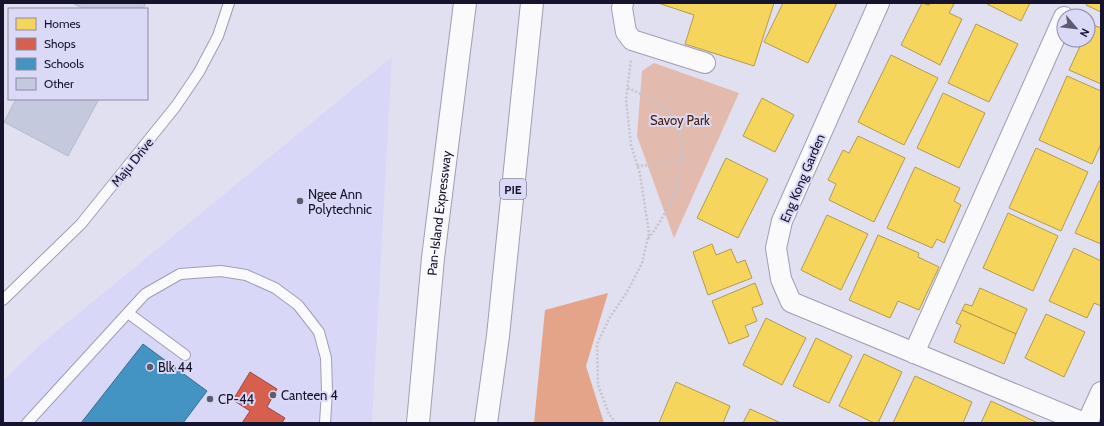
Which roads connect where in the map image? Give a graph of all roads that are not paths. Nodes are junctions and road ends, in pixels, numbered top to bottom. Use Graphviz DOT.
graph roads {
  1 [pos="229,3"];
  2 [pos="466,3"];
  3 [pos="532,3"];
  4 [pos="542,3"];
  5 [pos="623,3"];
  6 [pos="879,3"];
  7 [pos="1056,35"];
  8 [pos="528,42"];
  9 [pos="704,63"];
  10 [pos="3,300"];
  11 [pos="128,312"];
  12 [pos="914,353"];
  13 [pos="185,355"];
  14 [pos="1101,392"];
  15 [pos="27,423"];
  16 [pos="325,423"];
  17 [pos="418,423"];
  18 [pos="486,423"];
  19 [pos="1086,423"];
  1 -- 10 [label="lane, Maju Drive"];
  2 -- 17 [label="highway, Pan-Island Expressway"];
  3 -- 8 [label="highway, PIE"];
  4 -- 8 [label="highway"];
  5 -- 9 [label="street"];
  6 -- 12 [label="street, Eng Kong Garden"];
  7 -- 12 [label="street"];
  8 -- 18 [label="highway, PIE"];
  11 -- 13 [label="lane"];
  11 -- 15 [label="lane"];
  11 -- 16 [label="lane"];
  12 -- 19 [label="street, Eng Kong Garden"];
  14 -- 19 [label="street, Eng Kong Garden"];
}
